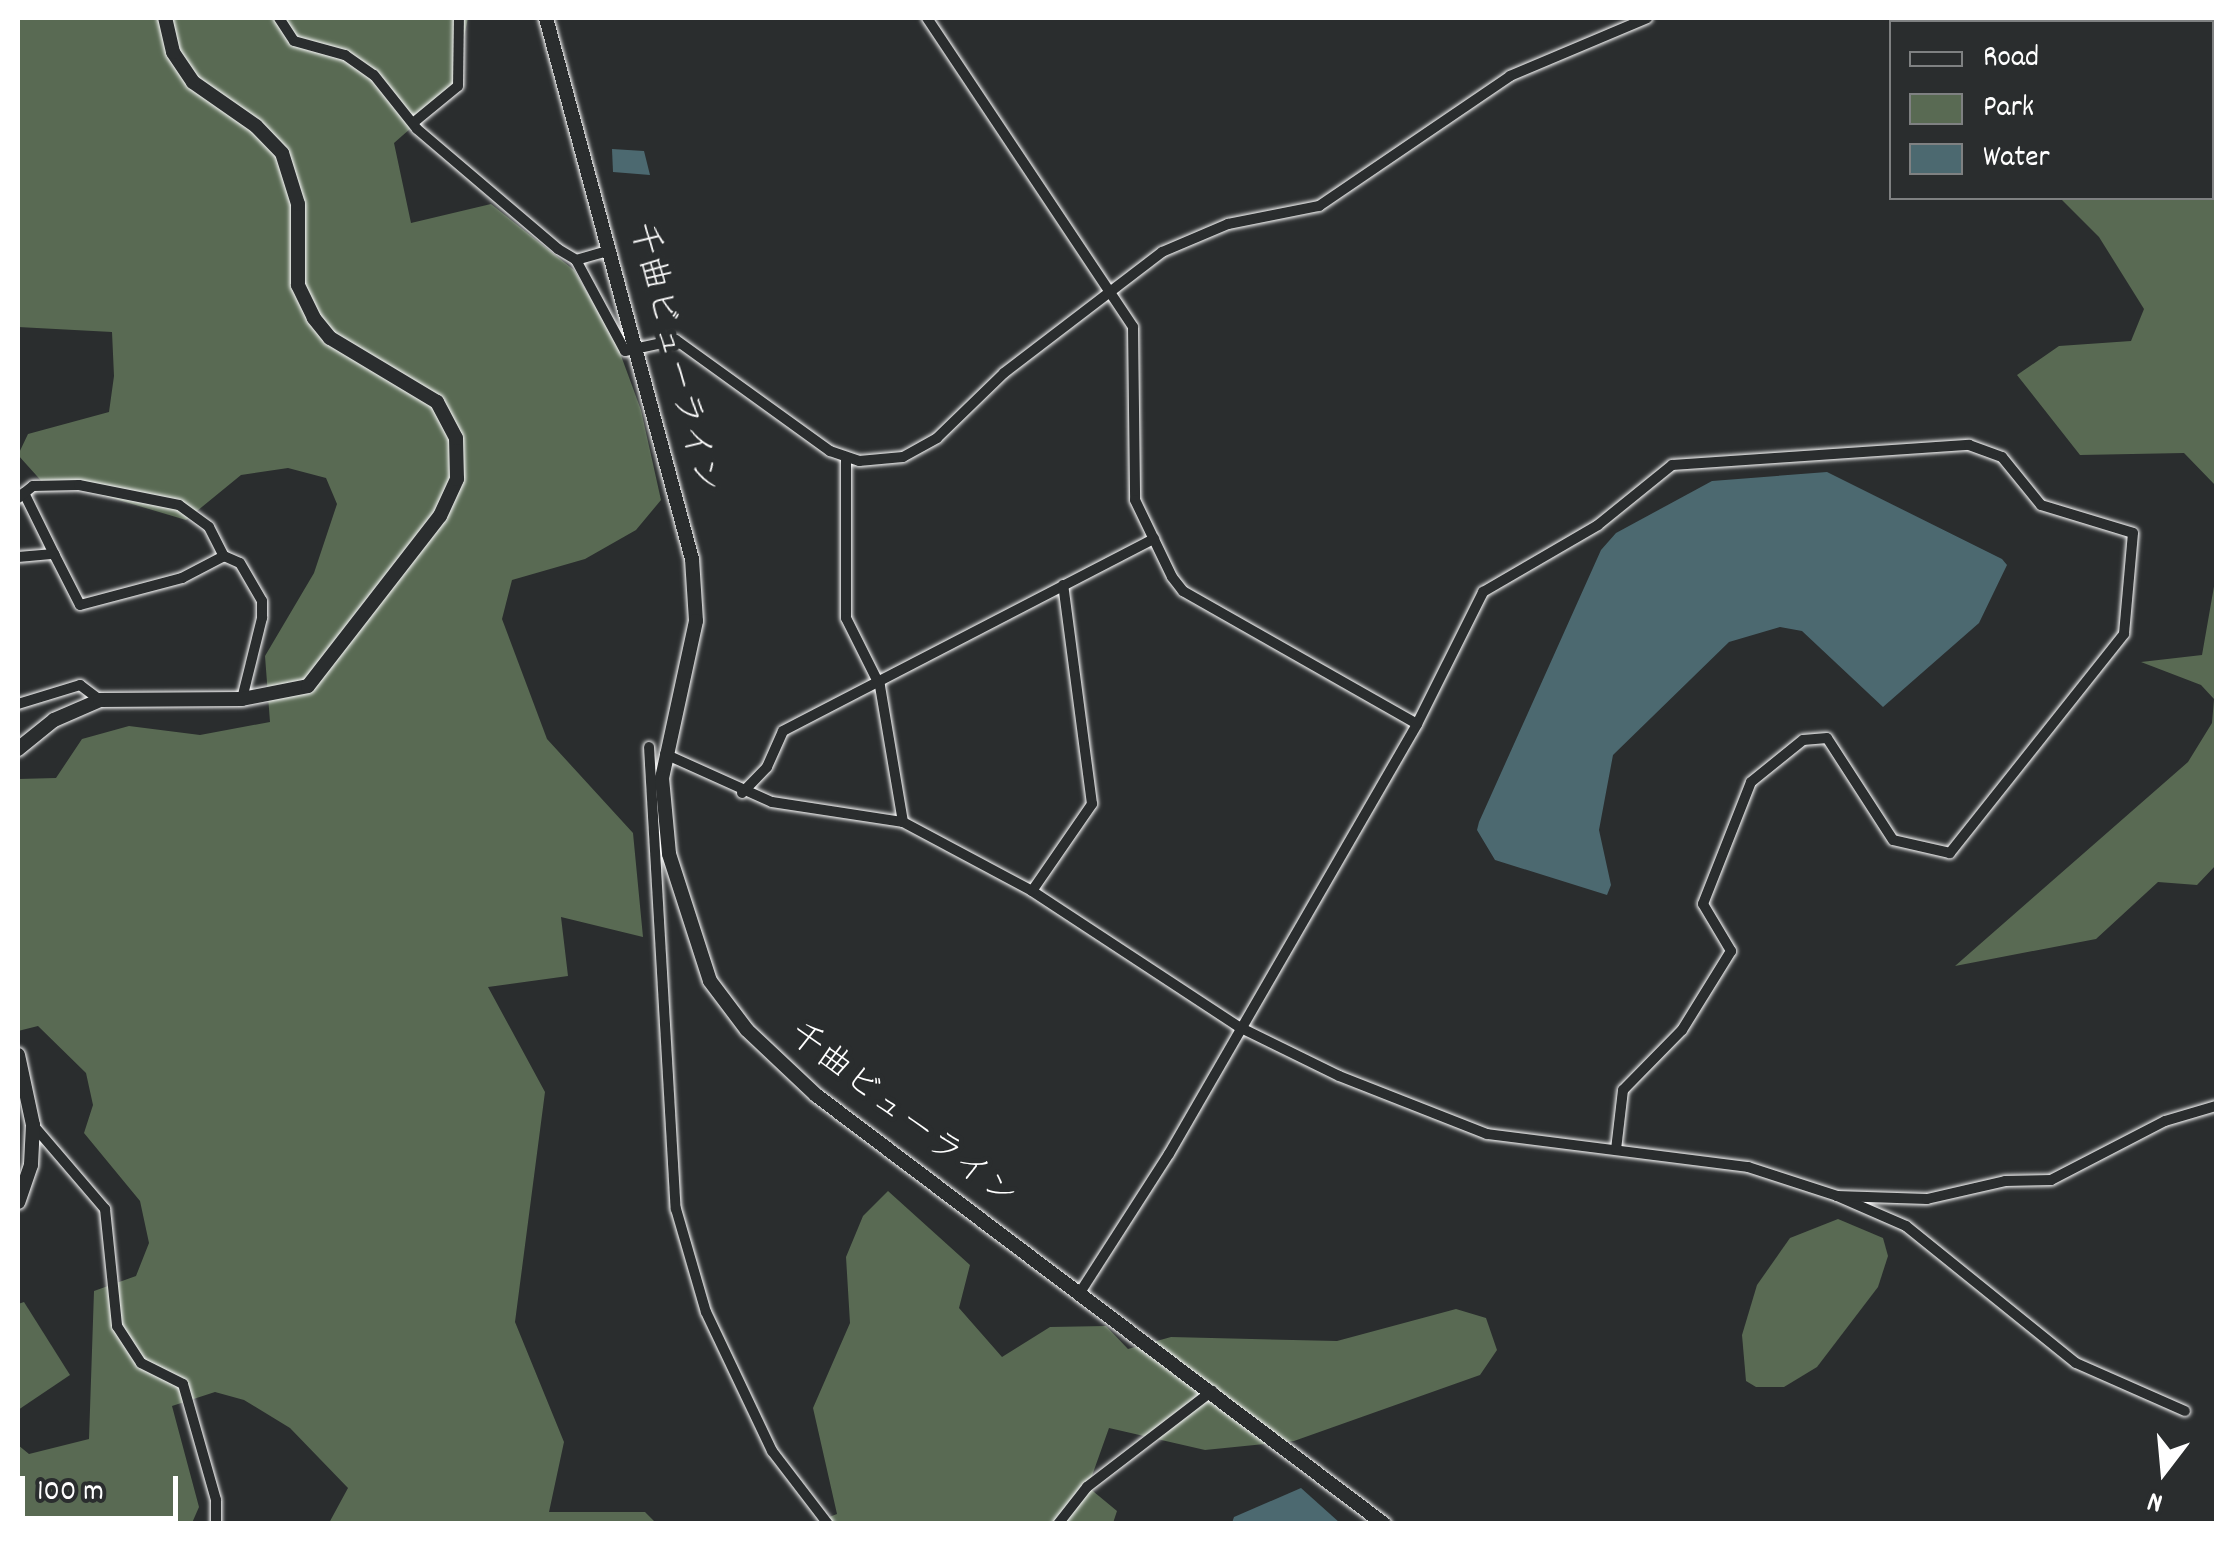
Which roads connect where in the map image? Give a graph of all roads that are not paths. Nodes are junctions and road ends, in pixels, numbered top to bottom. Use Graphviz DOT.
graph roads {
  1 [pos="165,18"];
  2 [pos="279,18"];
  3 [pos="459,18"];
  4 [pos="546,18"];
  5 [pos="927,18"];
  6 [pos="1647,18"];
  7 [pos="413,123"];
  8 [pos="613,249"];
  9 [pos="576,260"];
  10 [pos="1109,289"];
  11 [pos="639,346"];
  12 [pos="846,458"];
  13 [pos="21,496"];
  14 [pos="1154,538"];
  15 [pos="55,556"];
  16 [pos="224,556"];
  17 [pos="18,557"];
  18 [pos="1063,585"];
  19 [pos="878,679"];
  20 [pos="242,699"];
  21 [pos="100,700"];
  22 [pos="18,704"];
  23 [pos="1416,724"];
  24 [pos="649,747"];
  25 [pos="18,749"];
  26 [pos="665,754"];
  27 [pos="742,793"];
  28 [pos="903,822"];
  29 [pos="1032,891"];
  30 [pos="1240,1027"];
  31 [pos="18,1055"];
  32 [pos="2216,1106"];
  33 [pos="33,1125"];
  34 [pos="1616,1150"];
  35 [pos="1838,1196"];
  36 [pos="18,1202"];
  37 [pos="1079,1294"];
  38 [pos="1213,1390"];
  39 [pos="2185,1412"];
  40 [pos="216,1524"];
  41 [pos="828,1524"];
  42 [pos="1058,1524"];
  43 [pos="1384,1524"];
  1 -- 20 [label="street"];
  2 -- 7 [label="street"];
  3 -- 7 [label="street"];
  4 -- 8 [label="street, 千曲ビューライン"];
  5 -- 10 [label="street"];
  6 -- 10 [label="street"];
  7 -- 9 [label="street"];
  8 -- 9 [label="street"];
  8 -- 11 [label="street, 千曲ビューライン"];
  9 -- 11 [label="street"];
  10 -- 12 [label="street"];
  10 -- 14 [label="street"];
  11 -- 12 [label="street"];
  11 -- 26 [label="street, 千曲ビューライン"];
  12 -- 19 [label="street"];
  13 -- 15 [label="street"];
  13 -- 16 [label="street"];
  14 -- 18 [label="street"];
  14 -- 23 [label="street"];
  15 -- 16 [label="street"];
  15 -- 17 [label="street"];
  16 -- 20 [label="street"];
  18 -- 19 [label="street"];
  18 -- 29 [label="street"];
  19 -- 27 [label="street"];
  19 -- 28 [label="street"];
  20 -- 21 [label="street"];
  21 -- 22 [label="street"];
  21 -- 25 [label="street"];
  23 -- 30 [label="street"];
  23 -- 34 [label="street"];
  24 -- 41 [label="street"];
  26 -- 27 [label="street"];
  26 -- 37 [label="street, 千曲ビューライン"];
  27 -- 28 [label="street"];
  28 -- 29 [label="street"];
  29 -- 30 [label="street"];
  30 -- 34 [label="street"];
  30 -- 37 [label="street"];
  31 -- 33 [label="street"];
  32 -- 35 [label="street"];
  33 -- 36 [label="street"];
  33 -- 40 [label="street"];
  34 -- 35 [label="street"];
  35 -- 39 [label="street"];
  37 -- 38 [label="street, 千曲ビューライン"];
  38 -- 42 [label="street"];
  38 -- 43 [label="street, 千曲ビューライン"];
}
